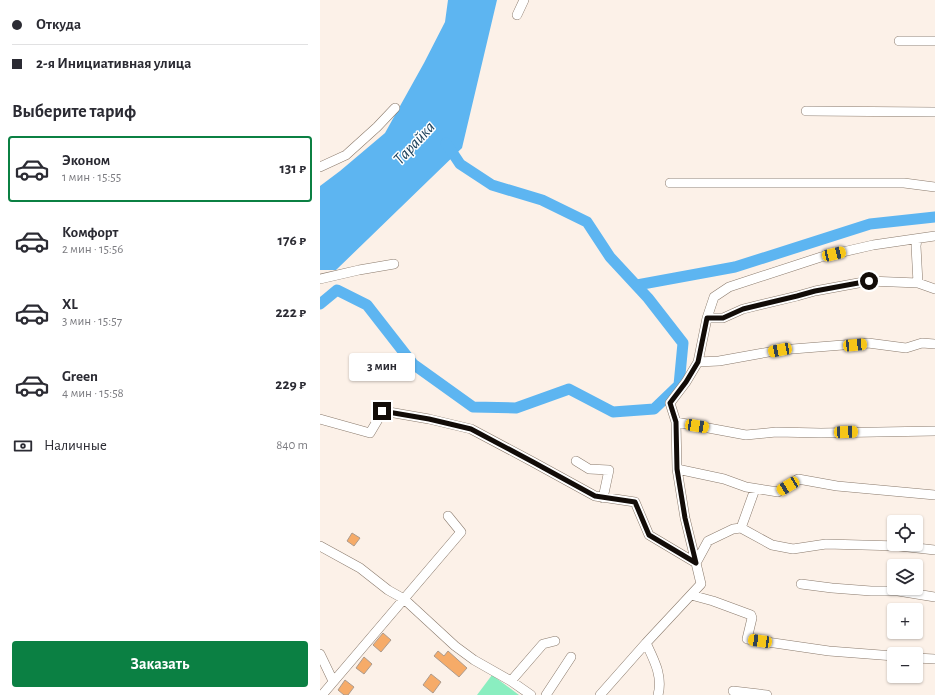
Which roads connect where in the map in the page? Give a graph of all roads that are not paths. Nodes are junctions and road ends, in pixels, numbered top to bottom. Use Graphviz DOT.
graph roads {
  1 [pos="524,0"];
  2 [pos="517,15"];
  3 [pos="935,41"];
  4 [pos="898,42"];
  5 [pos="395,108"];
  6 [pos="806,111"];
  7 [pos="935,112"];
  8 [pos="320,167"];
  9 [pos="670,183"];
  10 [pos="935,187"];
  11 [pos="935,236"];
  12 [pos="917,239"];
  13 [pos="394,264"];
  14 [pos="320,280"];
  15 [pos="918,283"];
  16 [pos="935,289"];
  17 [pos="707,318"];
  18 [pos="935,344"];
  19 [pos="698,362"];
  20 [pos="320,419"];
  21 [pos="676,422"];
  22 [pos="935,431"];
  23 [pos="576,461"];
  24 [pos="677,469"];
  25 [pos="755,489"];
  26 [pos="935,495"];
  27 [pos="604,498"];
  28 [pos="448,516"];
  29 [pos="741,528"];
  30 [pos="320,546"];
  31 [pos="935,550"];
  32 [pos="696,563"];
  33 [pos="801,584"];
  34 [pos="691,595"];
  35 [pos="935,597"];
  36 [pos="404,599"];
  37 [pos="555,641"];
  38 [pos="646,643"];
  39 [pos="320,654"];
  40 [pos="887,655"];
  41 [pos="571,657"];
  42 [pos="923,658"];
  43 [pos="935,659"];
  44 [pos="333,681"];
  45 [pos="511,681"];
  46 [pos="732,691"];
  47 [pos="322,695"];
  48 [pos="531,695"];
  49 [pos="546,695"];
  50 [pos="600,695"];
  51 [pos="658,695"];
  52 [pos="767,695"];
  1 -- 2 [label="street"];
  3 -- 4 [label="street"];
  5 -- 8 [label="street"];
  6 -- 7 [label="street"];
  9 -- 10 [label="street"];
  11 -- 12 [label="street"];
  12 -- 15 [label="street"];
  12 -- 17 [label="street"];
  13 -- 14 [label="street"];
  15 -- 16 [label="street"];
  15 -- 17 [label="street"];
  17 -- 19 [label="street"];
  18 -- 19 [label="street"];
  19 -- 21 [label="street"];
  20 -- 27 [label="street"];
  21 -- 22 [label="street"];
  21 -- 24 [label="street"];
  23 -- 27 [label="street"];
  24 -- 25 [label="street"];
  24 -- 32 [label="street"];
  25 -- 26 [label="street"];
  25 -- 29 [label="street"];
  27 -- 32 [label="street"];
  28 -- 36 [label="street"];
  29 -- 31 [label="street"];
  29 -- 32 [label="street"];
  30 -- 36 [label="street"];
  32 -- 34 [label="street"];
  33 -- 35 [label="street"];
  34 -- 38 [label="street"];
  34 -- 40 [label="street"];
  36 -- 44 [label="street"];
  36 -- 45 [label="street"];
  37 -- 45 [label="street"];
  38 -- 50 [label="street"];
  38 -- 51 [label="street"];
  39 -- 44 [label="street"];
  41 -- 49 [label="street"];
  42 -- 43 [label="street"];
  44 -- 47 [label="street"];
  45 -- 48 [label="street"];
  46 -- 52 [label="street"];
}
